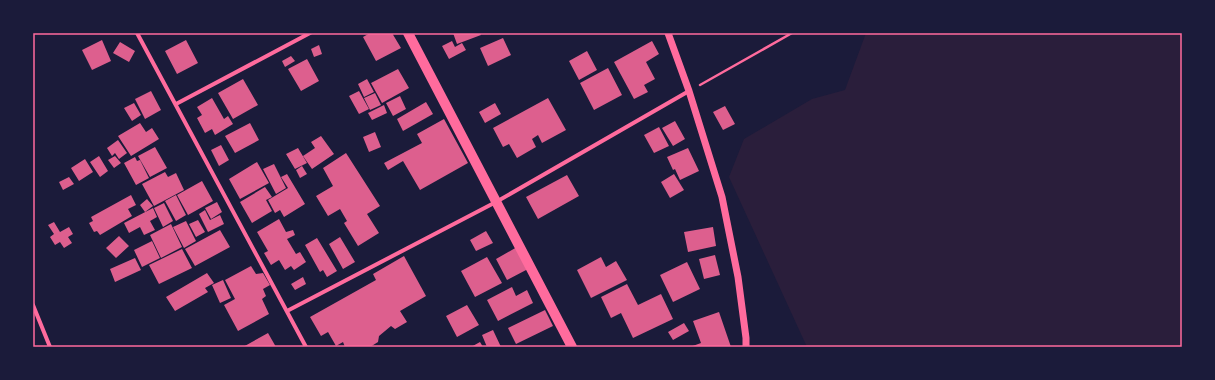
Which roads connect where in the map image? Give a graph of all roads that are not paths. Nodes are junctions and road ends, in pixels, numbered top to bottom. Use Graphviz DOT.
graph roads {
  1 [pos="137,33"];
  2 [pos="310,33"];
  3 [pos="408,33"];
  4 [pos="668,33"];
  5 [pos="689,91"];
  6 [pos="176,104"];
  7 [pos="496,202"];
  8 [pos="33,305"];
  9 [pos="287,311"];
  10 [pos="50,347"];
  11 [pos="306,347"];
  12 [pos="572,347"];
  13 [pos="746,347"];
  1 -- 6 [label="street"];
  2 -- 6 [label="street"];
  3 -- 7 [label="main road"];
  4 -- 5 [label="street"];
  5 -- 7 [label="street"];
  5 -- 13 [label="street"];
  6 -- 9 [label="street"];
  7 -- 9 [label="street"];
  7 -- 12 [label="main road"];
  8 -- 10 [label="street"];
  9 -- 11 [label="street"];
}
